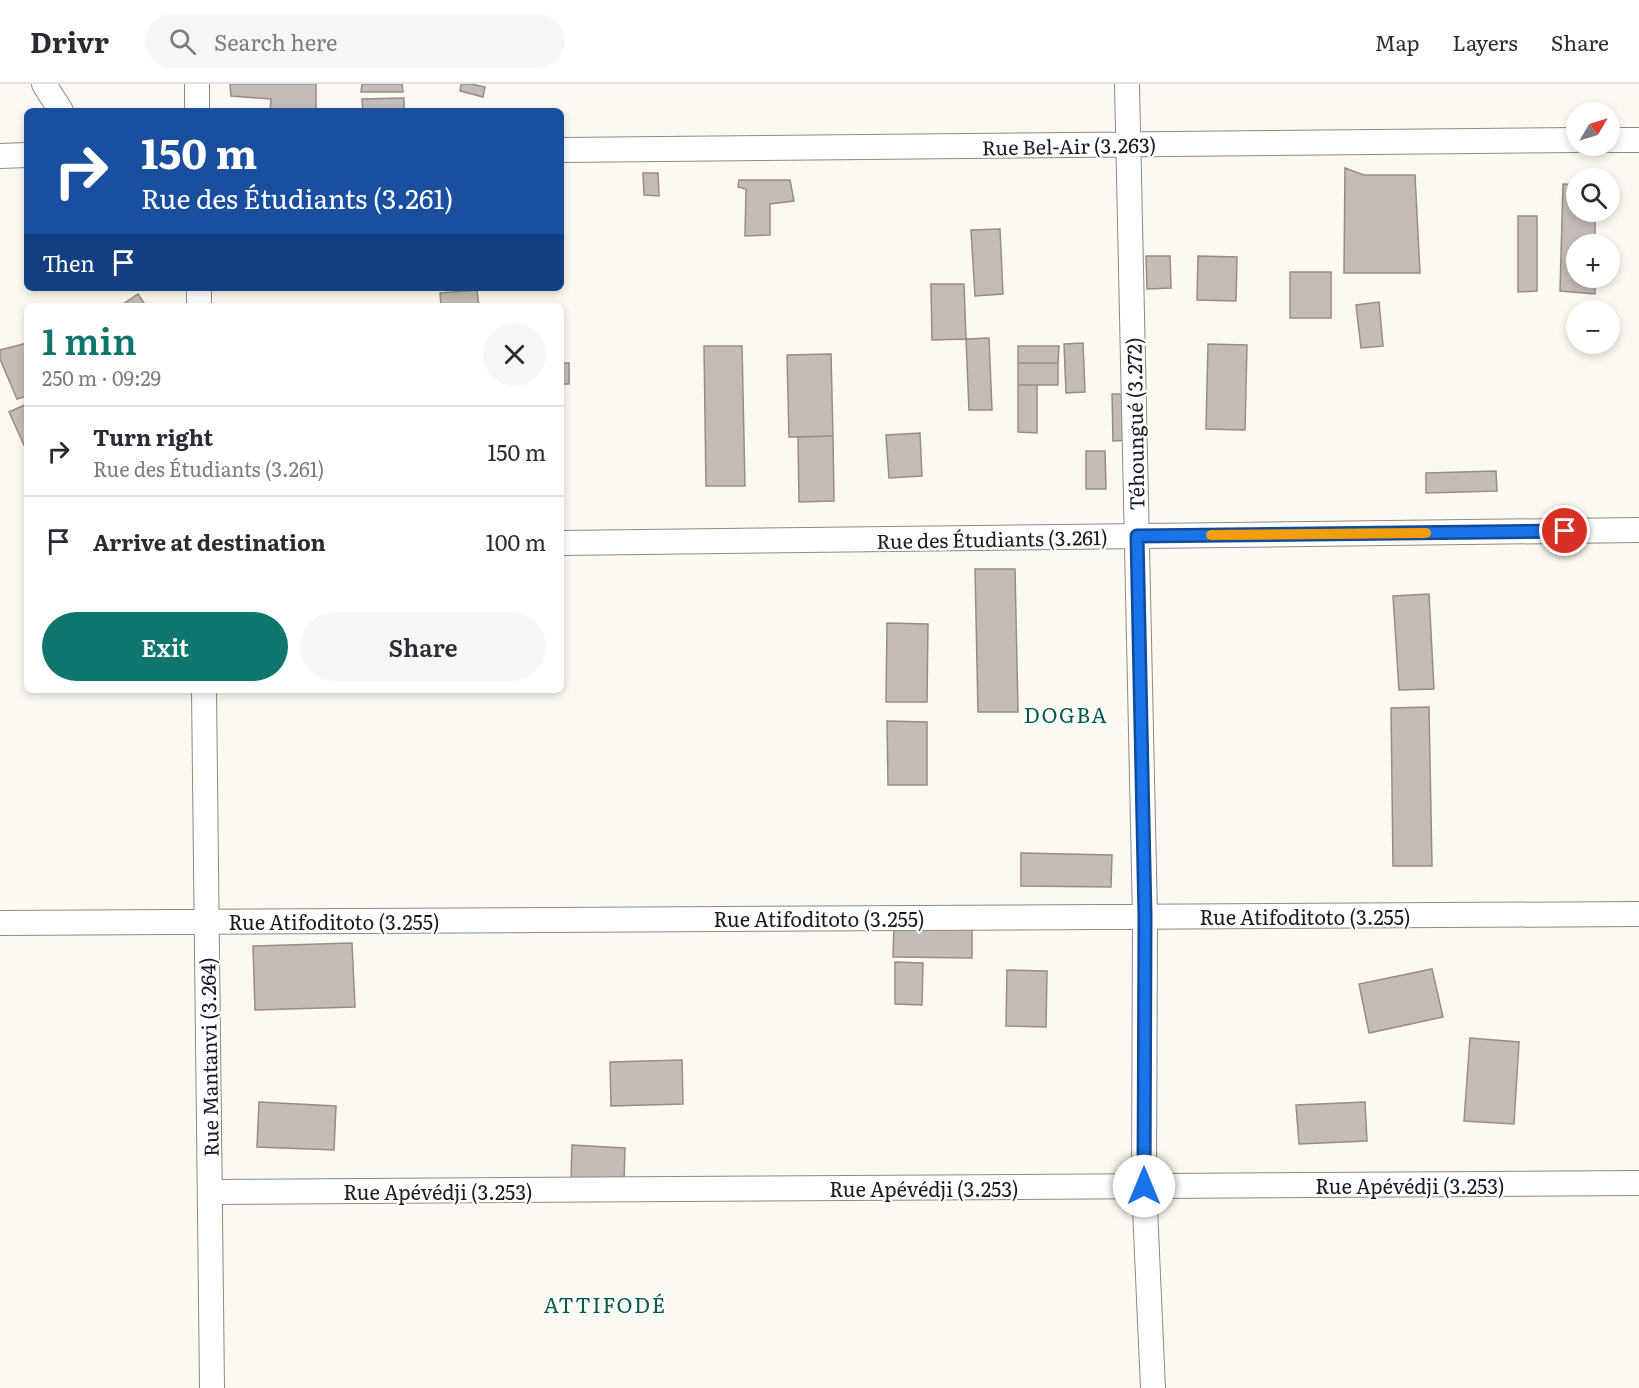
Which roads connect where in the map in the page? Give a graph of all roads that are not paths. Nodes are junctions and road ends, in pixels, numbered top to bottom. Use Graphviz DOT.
graph roads {
  1 [pos="44,84"];
  2 [pos="197,84"];
  3 [pos="1127,84"];
  4 [pos="59,108"];
  5 [pos="197,108"];
  6 [pos="1566,140"];
  7 [pos="1620,140"];
  8 [pos="1639,140"];
  9 [pos="1128,144"];
  10 [pos="564,150"];
  11 [pos="24,155"];
  12 [pos="0,156"];
  13 [pos="1639,530"];
  14 [pos="1137,536"];
  15 [pos="564,543"];
  16 [pos="204,693"];
  17 [pos="1639,914"];
  18 [pos="1145,916"];
  19 [pos="207,921"];
  20 [pos="0,923"];
  21 [pos="1639,1183"];
  22 [pos="1144,1186"];
  23 [pos="210,1192"];
  24 [pos="212,1388"];
  25 [pos="1153,1388"];
  1 -- 4 [label="street"];
  2 -- 5 [label="street"];
  3 -- 9 [label="street, Téhoungué (3.272)"];
  6 -- 9 [label="street, Rue Bel-Air (3.263)"];
  7 -- 8 [label="street"];
  9 -- 10 [label="street, Rue Bel-Air (3.263)"];
  9 -- 14 [label="street, Téhoungué (3.272)"];
  11 -- 12 [label="street"];
  13 -- 14 [label="street, Rue des Étudiants (3.261)"];
  14 -- 15 [label="street, Rue des Étudiants (3.261)"];
  14 -- 18 [label="street, Téhoungué (3.272)"];
  16 -- 19 [label="street, Rue Mantanvi (3.264)"];
  17 -- 18 [label="street, Rue Atifoditoto (3.255)"];
  18 -- 19 [label="street, Rue Atifoditoto (3.255)"];
  18 -- 22 [label="street, Téhoungué (3.272)"];
  19 -- 20 [label="street, Rue Atifoditoto (3.255)"];
  19 -- 23 [label="street, Rue Mantanvi (3.264)"];
  21 -- 22 [label="street, Rue Apévédji (3.253)"];
  22 -- 23 [label="street, Rue Apévédji (3.253)"];
  22 -- 25 [label="street, Téhoungué (3.272)"];
  23 -- 24 [label="street, Rue Mantanvi (3.264)"];
}
